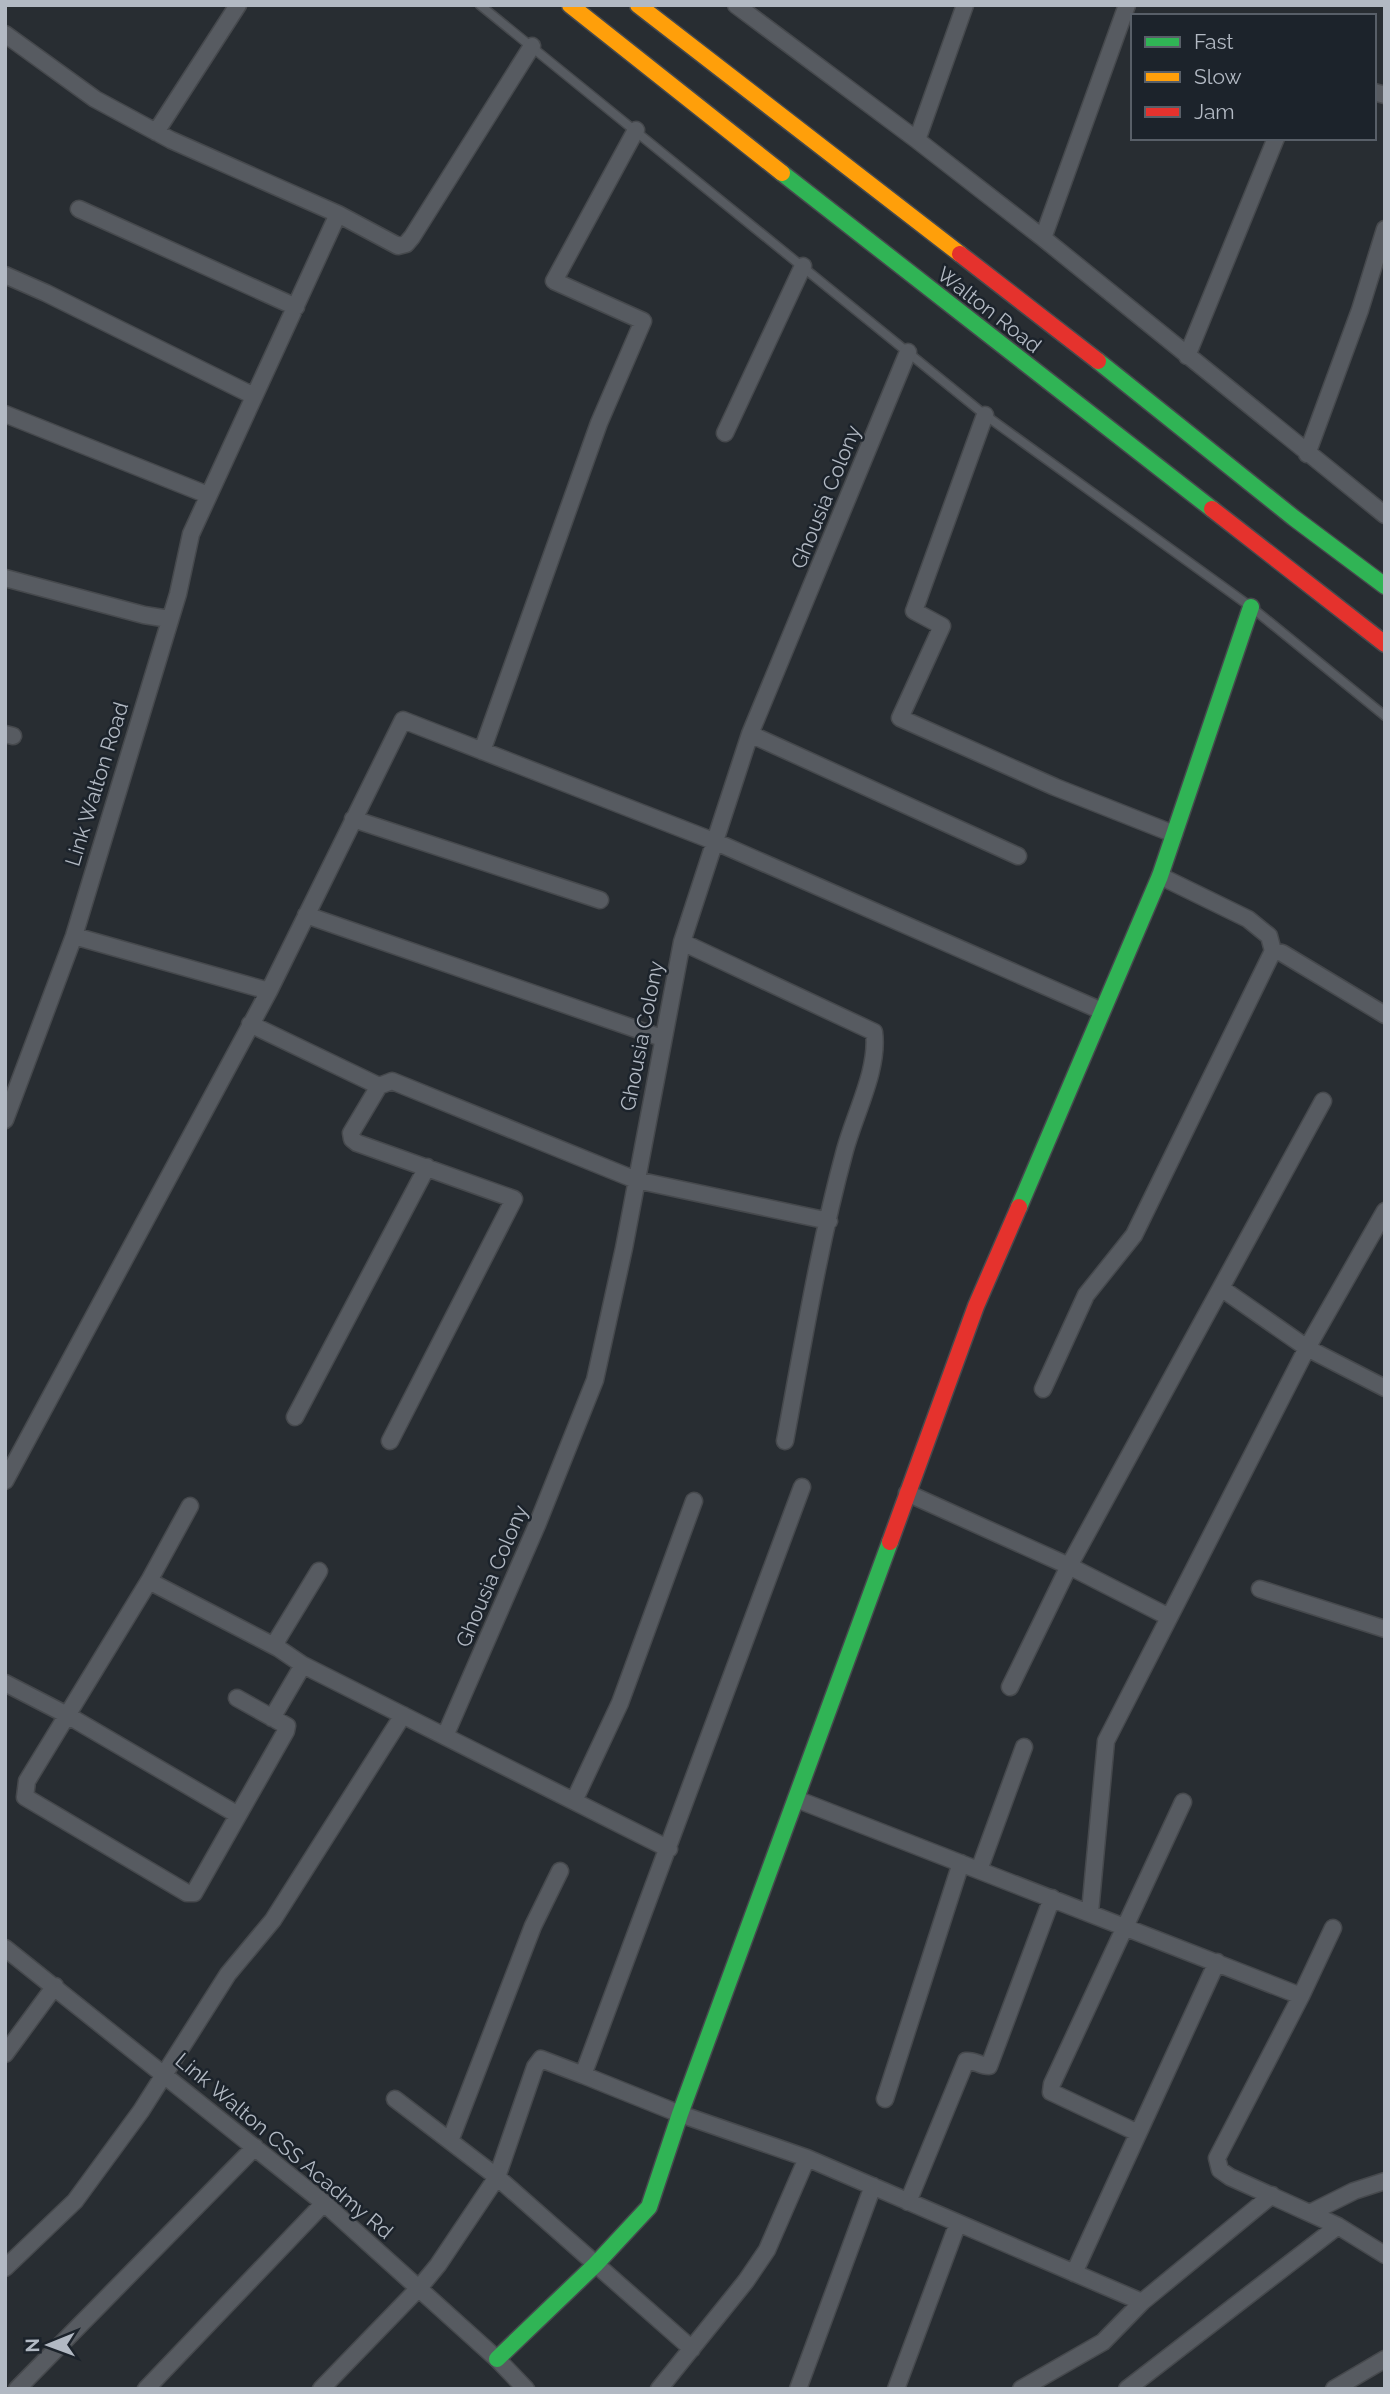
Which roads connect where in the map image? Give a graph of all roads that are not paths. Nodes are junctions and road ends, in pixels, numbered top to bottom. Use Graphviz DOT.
graph roads {
  1 [pos="238,5"];
  2 [pos="480,5"];
  3 [pos="570,5"];
  4 [pos="638,5"];
  5 [pos="736,5"];
  6 [pos="965,5"];
  7 [pos="1127,5"];
  8 [pos="5,34"];
  9 [pos="532,47"];
  10 [pos="636,130"];
  11 [pos="156,131"];
  12 [pos="917,140"];
  13 [pos="1275,140"];
  14 [pos="79,209"];
  15 [pos="338,214"];
  16 [pos="1385,229"];
  17 [pos="1043,238"];
  18 [pos="803,266"];
  19 [pos="5,275"];
  20 [pos="296,307"];
  21 [pos="908,352"];
  22 [pos="1186,356"];
  23 [pos="254,396"];
  24 [pos="5,414"];
  25 [pos="985,415"];
  26 [pos="725,433"];
  27 [pos="1307,454"];
  28 [pos="208,495"];
  29 [pos="1385,515"];
  30 [pos="5,578"];
  31 [pos="1385,586"];
  32 [pos="1251,607"];
  33 [pos="169,619"];
  34 [pos="1385,644"];
  35 [pos="1385,716"];
  36 [pos="750,734"];
  37 [pos="482,751"];
  38 [pos="353,820"];
  39 [pos="1174,834"];
  40 [pos="716,842"];
  41 [pos="1018,856"];
  42 [pos="1160,876"];
  43 [pos="600,900"];
  44 [pos="306,915"];
  45 [pos="74,936"];
  46 [pos="682,942"];
  47 [pos="1273,951"];
  48 [pos="269,991"];
  49 [pos="1102,1011"];
  50 [pos="1385,1015"];
  51 [pos="250,1024"];
  52 [pos="662,1038"];
  53 [pos="379,1086"];
  54 [pos="1322,1101"];
  55 [pos="5,1119"];
  56 [pos="427,1167"];
  57 [pos="636,1180"];
  58 [pos="1385,1211"];
  59 [pos="829,1221"];
  60 [pos="1221,1287"];
  61 [pos="1307,1348"];
  62 [pos="1385,1388"];
  63 [pos="1043,1389"];
  64 [pos="295,1417"];
  65 [pos="390,1441"];
  66 [pos="785,1441"];
  67 [pos="5,1481"];
  68 [pos="802,1487"];
  69 [pos="907,1493"];
  70 [pos="694,1501"];
  71 [pos="190,1506"];
  72 [pos="1069,1566"];
  73 [pos="319,1571"];
  74 [pos="149,1581"];
  75 [pos="1261,1589"];
  76 [pos="1169,1617"];
  77 [pos="1385,1629"];
  78 [pos="278,1648"];
  79 [pos="303,1665"];
  80 [pos="5,1683"];
  81 [pos="1010,1687"];
  82 [pos="237,1698"];
  83 [pos="67,1715"];
  84 [pos="403,1715"];
  85 [pos="272,1717"];
  86 [pos="445,1737"];
  87 [pos="1024,1747"];
  88 [pos="796,1799"];
  89 [pos="574,1801"];
  90 [pos="1183,1802"];
  91 [pos="238,1815"];
  92 [pos="669,1849"];
  93 [pos="961,1863"];
  94 [pos="979,1870"];
  95 [pos="560,1871"];
  96 [pos="1052,1898"];
  97 [pos="1090,1912"];
  98 [pos="1125,1926"];
  99 [pos="1333,1928"];
  100 [pos="5,1948"];
  101 [pos="1217,1962"];
  102 [pos="55,1986"];
  103 [pos="1301,1996"];
  104 [pos="5,2054"];
  105 [pos="164,2074"];
  106 [pos="583,2076"];
  107 [pos="395,2099"];
  108 [pos="885,2099"];
  109 [pos="680,2114"];
  110 [pos="1139,2133"];
  111 [pos="450,2141"];
  112 [pos="255,2147"];
  113 [pos="807,2158"];
  114 [pos="497,2177"];
  115 [pos="1385,2181"];
  116 [pos="873,2186"];
  117 [pos="1272,2195"];
  118 [pos="908,2202"];
  119 [pos="324,2203"];
  120 [pos="1310,2213"];
  121 [pos="958,2224"];
  122 [pos="1338,2226"];
  123 [pos="1385,2255"];
  124 [pos="596,2265"];
  125 [pos="5,2268"];
  126 [pos="1074,2273"];
  127 [pos="419,2288"];
  128 [pos="1142,2302"];
  129 [pos="692,2348"];
  130 [pos="497,2359"];
  131 [pos="1385,2359"];
  132 [pos="17,2389"];
  133 [pos="146,2389"];
  134 [pos="321,2389"];
  135 [pos="526,2389"];
  136 [pos="659,2389"];
  137 [pos="797,2389"];
  138 [pos="896,2389"];
  139 [pos="1021,2389"];
  140 [pos="1127,2389"];
  141 [pos="1334,2389"];
  1 -- 11 [label="street"];
  2 -- 9 [label="lane"];
  3 -- 34 [label="main road, Walton Road"];
  4 -- 31 [label="main road, Walton Road"];
  5 -- 12 [label="street"];
  6 -- 12 [label="street"];
  7 -- 17 [label="street"];
  8 -- 11 [label="street"];
  9 -- 10 [label="lane"];
  9 -- 15 [label="street"];
  10 -- 18 [label="lane"];
  10 -- 37 [label="street"];
  11 -- 15 [label="street"];
  12 -- 17 [label="street"];
  13 -- 22 [label="street"];
  14 -- 20 [label="street"];
  15 -- 20 [label="street, Link Walton Road"];
  16 -- 27 [label="street"];
  17 -- 22 [label="street"];
  18 -- 21 [label="lane"];
  18 -- 26 [label="street"];
  19 -- 23 [label="street"];
  20 -- 23 [label="street, Link Walton Road"];
  21 -- 25 [label="lane"];
  21 -- 36 [label="street, Ghousia Colony"];
  22 -- 27 [label="street"];
  23 -- 28 [label="street, Link Walton Road"];
  24 -- 28 [label="street"];
  25 -- 32 [label="lane"];
  25 -- 39 [label="street"];
  27 -- 29 [label="street"];
  28 -- 33 [label="street, Link Walton Road"];
  30 -- 33 [label="street"];
  32 -- 35 [label="lane"];
  32 -- 39 [label="main road"];
  33 -- 45 [label="street, Link Walton Road"];
  36 -- 40 [label="street, Ghousia Colony"];
  36 -- 41 [label="street"];
  37 -- 38 [label="street"];
  37 -- 40 [label="street"];
  38 -- 43 [label="street"];
  38 -- 44 [label="street"];
  39 -- 42 [label="main road"];
  40 -- 46 [label="street, Ghousia Colony"];
  40 -- 49 [label="street"];
  42 -- 47 [label="street"];
  42 -- 49 [label="main road"];
  44 -- 48 [label="street"];
  44 -- 52 [label="street"];
  45 -- 48 [label="street"];
  45 -- 55 [label="street, Link Walton Road"];
  46 -- 52 [label="street, Ghousia Colony"];
  46 -- 59 [label="street"];
  47 -- 50 [label="street"];
  47 -- 63 [label="street"];
  48 -- 51 [label="street"];
  49 -- 69 [label="main road"];
  51 -- 53 [label="street"];
  51 -- 67 [label="street"];
  52 -- 57 [label="street, Ghousia Colony"];
  53 -- 56 [label="street"];
  53 -- 57 [label="street"];
  54 -- 60 [label="street"];
  56 -- 64 [label="street"];
  56 -- 65 [label="street"];
  57 -- 59 [label="street"];
  57 -- 86 [label="street, Ghousia Colony"];
  58 -- 61 [label="street"];
  59 -- 66 [label="street"];
  60 -- 61 [label="street"];
  60 -- 72 [label="street"];
  61 -- 62 [label="street"];
  61 -- 76 [label="street"];
  68 -- 92 [label="street"];
  69 -- 72 [label="street"];
  69 -- 88 [label="main road"];
  70 -- 89 [label="street"];
  71 -- 74 [label="street"];
  72 -- 76 [label="street"];
  72 -- 81 [label="street"];
  73 -- 78 [label="street"];
  74 -- 78 [label="street"];
  74 -- 83 [label="street"];
  75 -- 77 [label="street"];
  76 -- 97 [label="street"];
  78 -- 79 [label="street"];
  79 -- 84 [label="street"];
  79 -- 85 [label="street"];
  80 -- 83 [label="street"];
  82 -- 85 [label="street"];
  83 -- 91 [label="street"];
  83 -- 91 [label="street"];
  84 -- 86 [label="street"];
  84 -- 105 [label="street"];
  85 -- 91 [label="street"];
  86 -- 89 [label="street"];
  87 -- 94 [label="street"];
  88 -- 93 [label="street"];
  88 -- 109 [label="main road"];
  89 -- 92 [label="street"];
  90 -- 98 [label="street"];
  92 -- 106 [label="street"];
  93 -- 94 [label="street"];
  93 -- 108 [label="street"];
  94 -- 96 [label="street"];
  95 -- 111 [label="street"];
  96 -- 97 [label="street"];
  96 -- 118 [label="street"];
  97 -- 98 [label="street"];
  98 -- 101 [label="street"];
  98 -- 110 [label="street"];
  99 -- 103 [label="street"];
  100 -- 102 [label="street, Link Walton CSS Acadmy Rd"];
  101 -- 103 [label="street"];
  101 -- 110 [label="street"];
  102 -- 104 [label="street"];
  102 -- 105 [label="street, Link Walton CSS Acadmy Rd"];
  103 -- 117 [label="street"];
  105 -- 112 [label="street, Link Walton CSS Acadmy Rd"];
  105 -- 125 [label="street"];
  106 -- 109 [label="street"];
  106 -- 114 [label="street"];
  107 -- 111 [label="street"];
  109 -- 113 [label="street"];
  109 -- 124 [label="main road"];
  110 -- 126 [label="street"];
  111 -- 114 [label="street"];
  112 -- 119 [label="street, Link Walton CSS Acadmy Rd"];
  112 -- 132 [label="street"];
  113 -- 116 [label="street"];
  113 -- 129 [label="street"];
  114 -- 124 [label="street"];
  114 -- 127 [label="street"];
  115 -- 120 [label="street"];
  116 -- 118 [label="street"];
  116 -- 137 [label="street"];
  117 -- 120 [label="street"];
  117 -- 128 [label="street"];
  118 -- 121 [label="street"];
  119 -- 127 [label="street, Link Walton CSS Acadmy Rd"];
  119 -- 133 [label="street"];
  120 -- 122 [label="street"];
  121 -- 126 [label="street"];
  121 -- 138 [label="street"];
  122 -- 123 [label="street"];
  122 -- 140 [label="street"];
  124 -- 129 [label="street"];
  124 -- 130 [label="main road"];
  126 -- 128 [label="street"];
  127 -- 130 [label="street, Link Walton CSS Acadmy Rd"];
  127 -- 134 [label="street"];
  128 -- 139 [label="street"];
  129 -- 136 [label="street"];
  130 -- 135 [label="street, Link Walton CSS Acadmy Rd"];
  131 -- 141 [label="street"];
}
